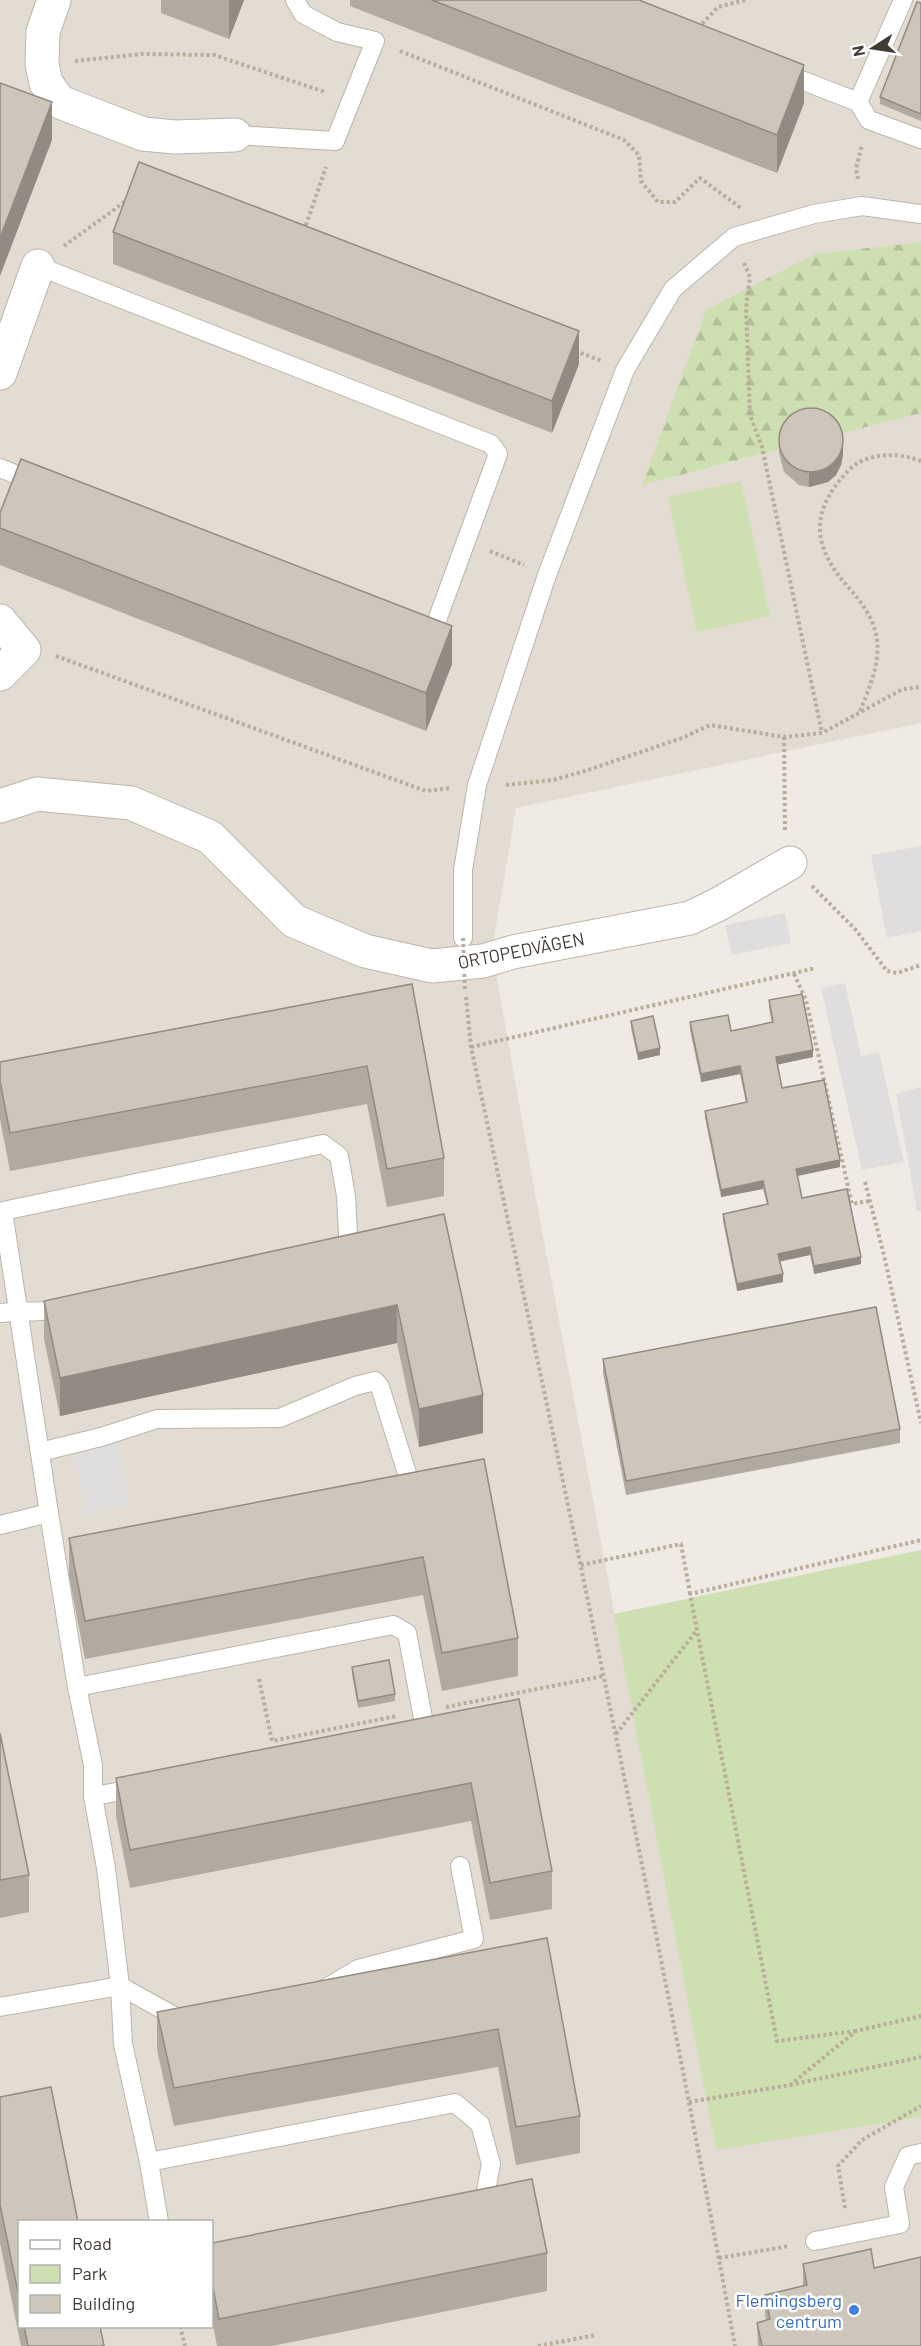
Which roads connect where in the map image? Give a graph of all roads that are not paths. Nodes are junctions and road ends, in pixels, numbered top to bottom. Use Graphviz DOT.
graph roads {
  1 [pos="54,0"];
  2 [pos="295,0"];
  3 [pos="903,0"];
  4 [pos="765,66"];
  5 [pos="858,102"];
  6 [pos="235,135"];
  7 [pos="921,139"];
  8 [pos="921,214"];
  9 [pos="38,266"];
  10 [pos="0,373"];
  11 [pos="0,468"];
  12 [pos="54,490"];
  13 [pos="0,621"];
  14 [pos="402,628"];
  15 [pos="0,674"];
  16 [pos="0,806"];
  17 [pos="790,863"];
  18 [pos="463,938"];
  19 [pos="2,1203"];
  20 [pos="326,1258"];
  21 [pos="86,1305"];
  22 [pos="9,1312"];
  23 [pos="40,1452"];
  24 [pos="410,1483"];
  25 [pos="49,1514"];
  26 [pos="0,1525"];
  27 [pos="77,1687"];
  28 [pos="403,1738"];
  29 [pos="159,1785"];
  30 [pos="93,1796"];
  31 [pos="460,1866"];
  32 [pos="120,1986"];
  33 [pos="315,1995"];
  34 [pos="0,2007"];
  35 [pos="198,2026"];
  36 [pos="921,2153"];
  37 [pos="149,2162"];
  38 [pos="464,2217"];
  39 [pos="159,2220"];
  40 [pos="815,2241"];
  1 -- 6 [label="street"];
  2 -- 6 [label="lane"];
  3 -- 5 [label="lane"];
  4 -- 5 [label="lane"];
  5 -- 7 [label="lane"];
  8 -- 18 [label="lane"];
  9 -- 10 [label="street"];
  9 -- 14 [label="lane"];
  11 -- 12 [label="lane"];
  13 -- 15 [label="street"];
  16 -- 17 [label="street, ORTOPEDVÄGEN"];
  19 -- 20 [label="lane"];
  19 -- 22 [label="lane"];
  21 -- 22 [label="lane"];
  22 -- 23 [label="lane"];
  23 -- 24 [label="lane"];
  23 -- 25 [label="lane"];
  25 -- 26 [label="lane"];
  25 -- 27 [label="lane"];
  27 -- 28 [label="lane"];
  27 -- 30 [label="lane"];
  29 -- 30 [label="lane"];
  30 -- 32 [label="lane"];
  31 -- 33 [label="lane"];
  32 -- 34 [label="lane"];
  32 -- 35 [label="lane"];
  32 -- 37 [label="lane"];
  36 -- 40 [label="lane"];
  37 -- 38 [label="lane"];
  37 -- 39 [label="lane"];
}
